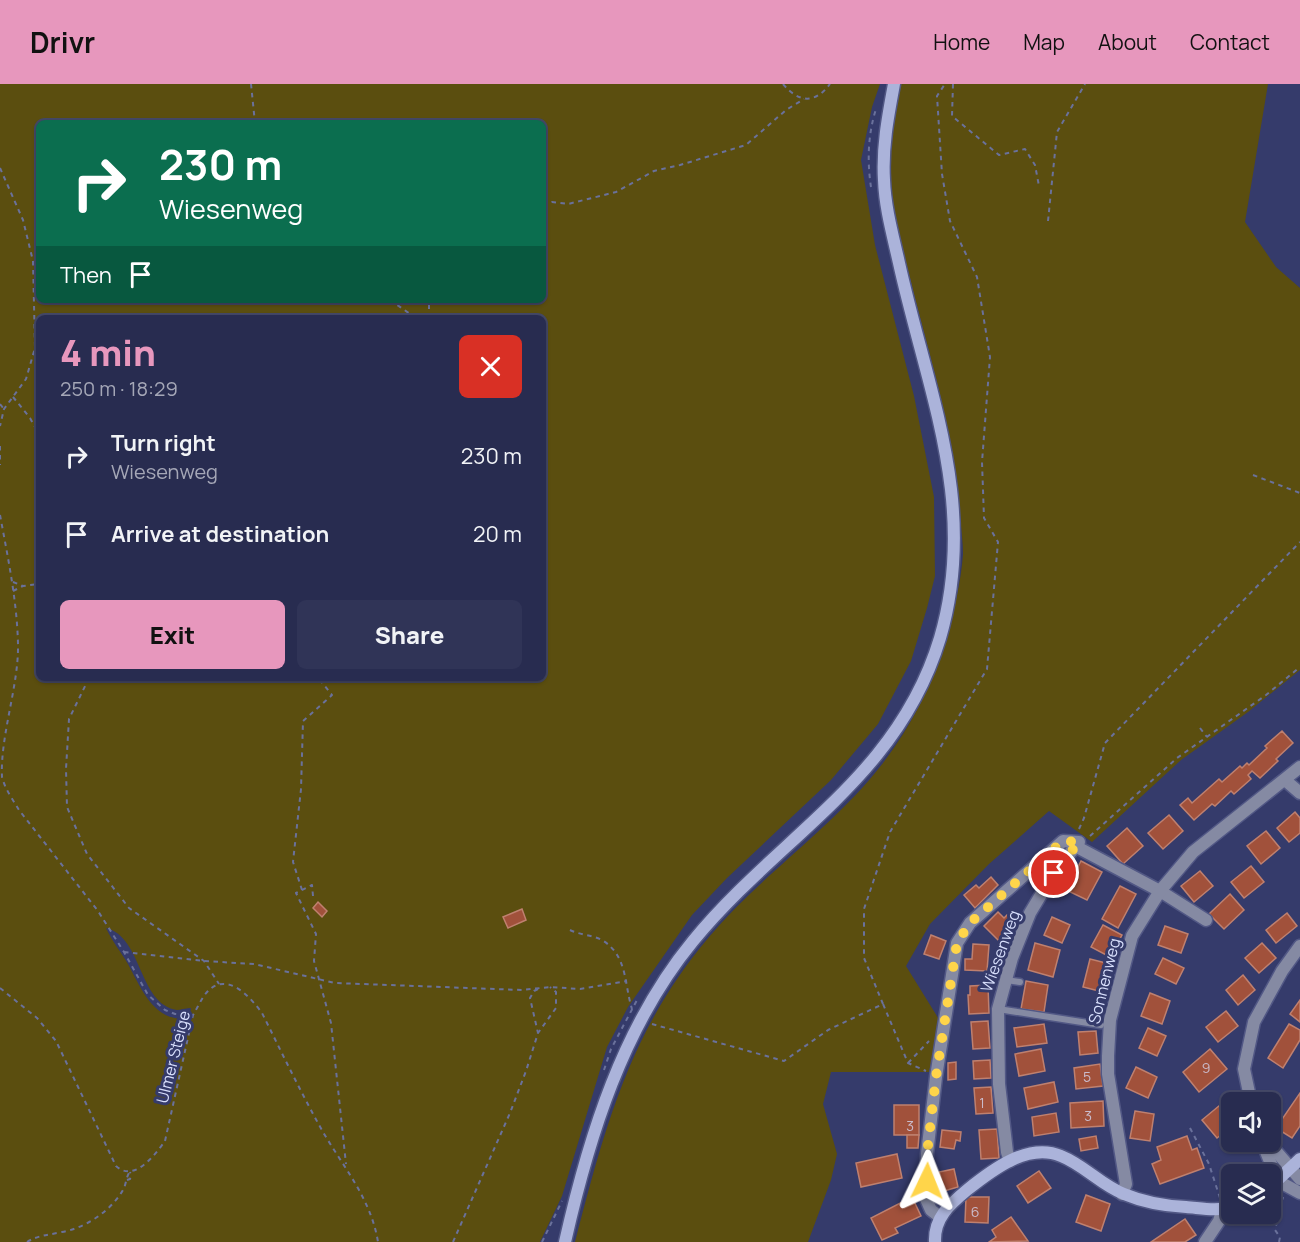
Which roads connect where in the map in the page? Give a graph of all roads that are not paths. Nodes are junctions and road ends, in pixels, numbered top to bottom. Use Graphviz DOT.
graph roads {
  1 [pos="894,84"];
  2 [pos="1300,767"];
  3 [pos="1285,780"];
  4 [pos="1300,793"];
  5 [pos="1076,843"];
  6 [pos="1160,891"];
  7 [pos="1206,920"];
  8 [pos="1300,946"];
  9 [pos="1006,980"];
  10 [pos="1020,982"];
  11 [pos="998,1009"];
  12 [pos="1101,1025"];
  13 [pos="1249,1092"];
  14 [pos="1277,1152"];
  15 [pos="1300,1159"];
  16 [pos="1010,1161"];
  17 [pos="1291,1169"];
  18 [pos="1300,1179"];
  19 [pos="1281,1181"];
  20 [pos="1281,1185"];
  21 [pos="1300,1193"];
  22 [pos="1122,1194"];
  23 [pos="1221,1208"];
  24 [pos="940,1217"];
  25 [pos="1221,1218"];
  26 [pos="1205,1241"];
  27 [pos="564,1242"];
  28 [pos="935,1242"];
  1 -- 27 [label="street"];
  2 -- 3 [label="street, Sonnenweg"];
  3 -- 4 [label="street"];
  3 -- 6 [label="street, Sonnenweg"];
  5 -- 6 [label="street"];
  5 -- 9 [label="street, Wiesenweg"];
  5 -- 24 [label="street"];
  6 -- 7 [label="street"];
  6 -- 22 [label="street, Sonnenweg"];
  8 -- 13 [label="street"];
  9 -- 10 [label="lane"];
  9 -- 11 [label="street, Wiesenweg"];
  11 -- 12 [label="lane"];
  11 -- 16 [label="street, Wiesenweg"];
  14 -- 17 [label="street"];
  15 -- 17 [label="street"];
  16 -- 22 [label="street"];
  16 -- 24 [label="street"];
  17 -- 18 [label="street"];
  17 -- 19 [label="street"];
  20 -- 21 [label="street"];
  22 -- 23 [label="street"];
  24 -- 28 [label="street"];
  25 -- 26 [label="street"];
}
